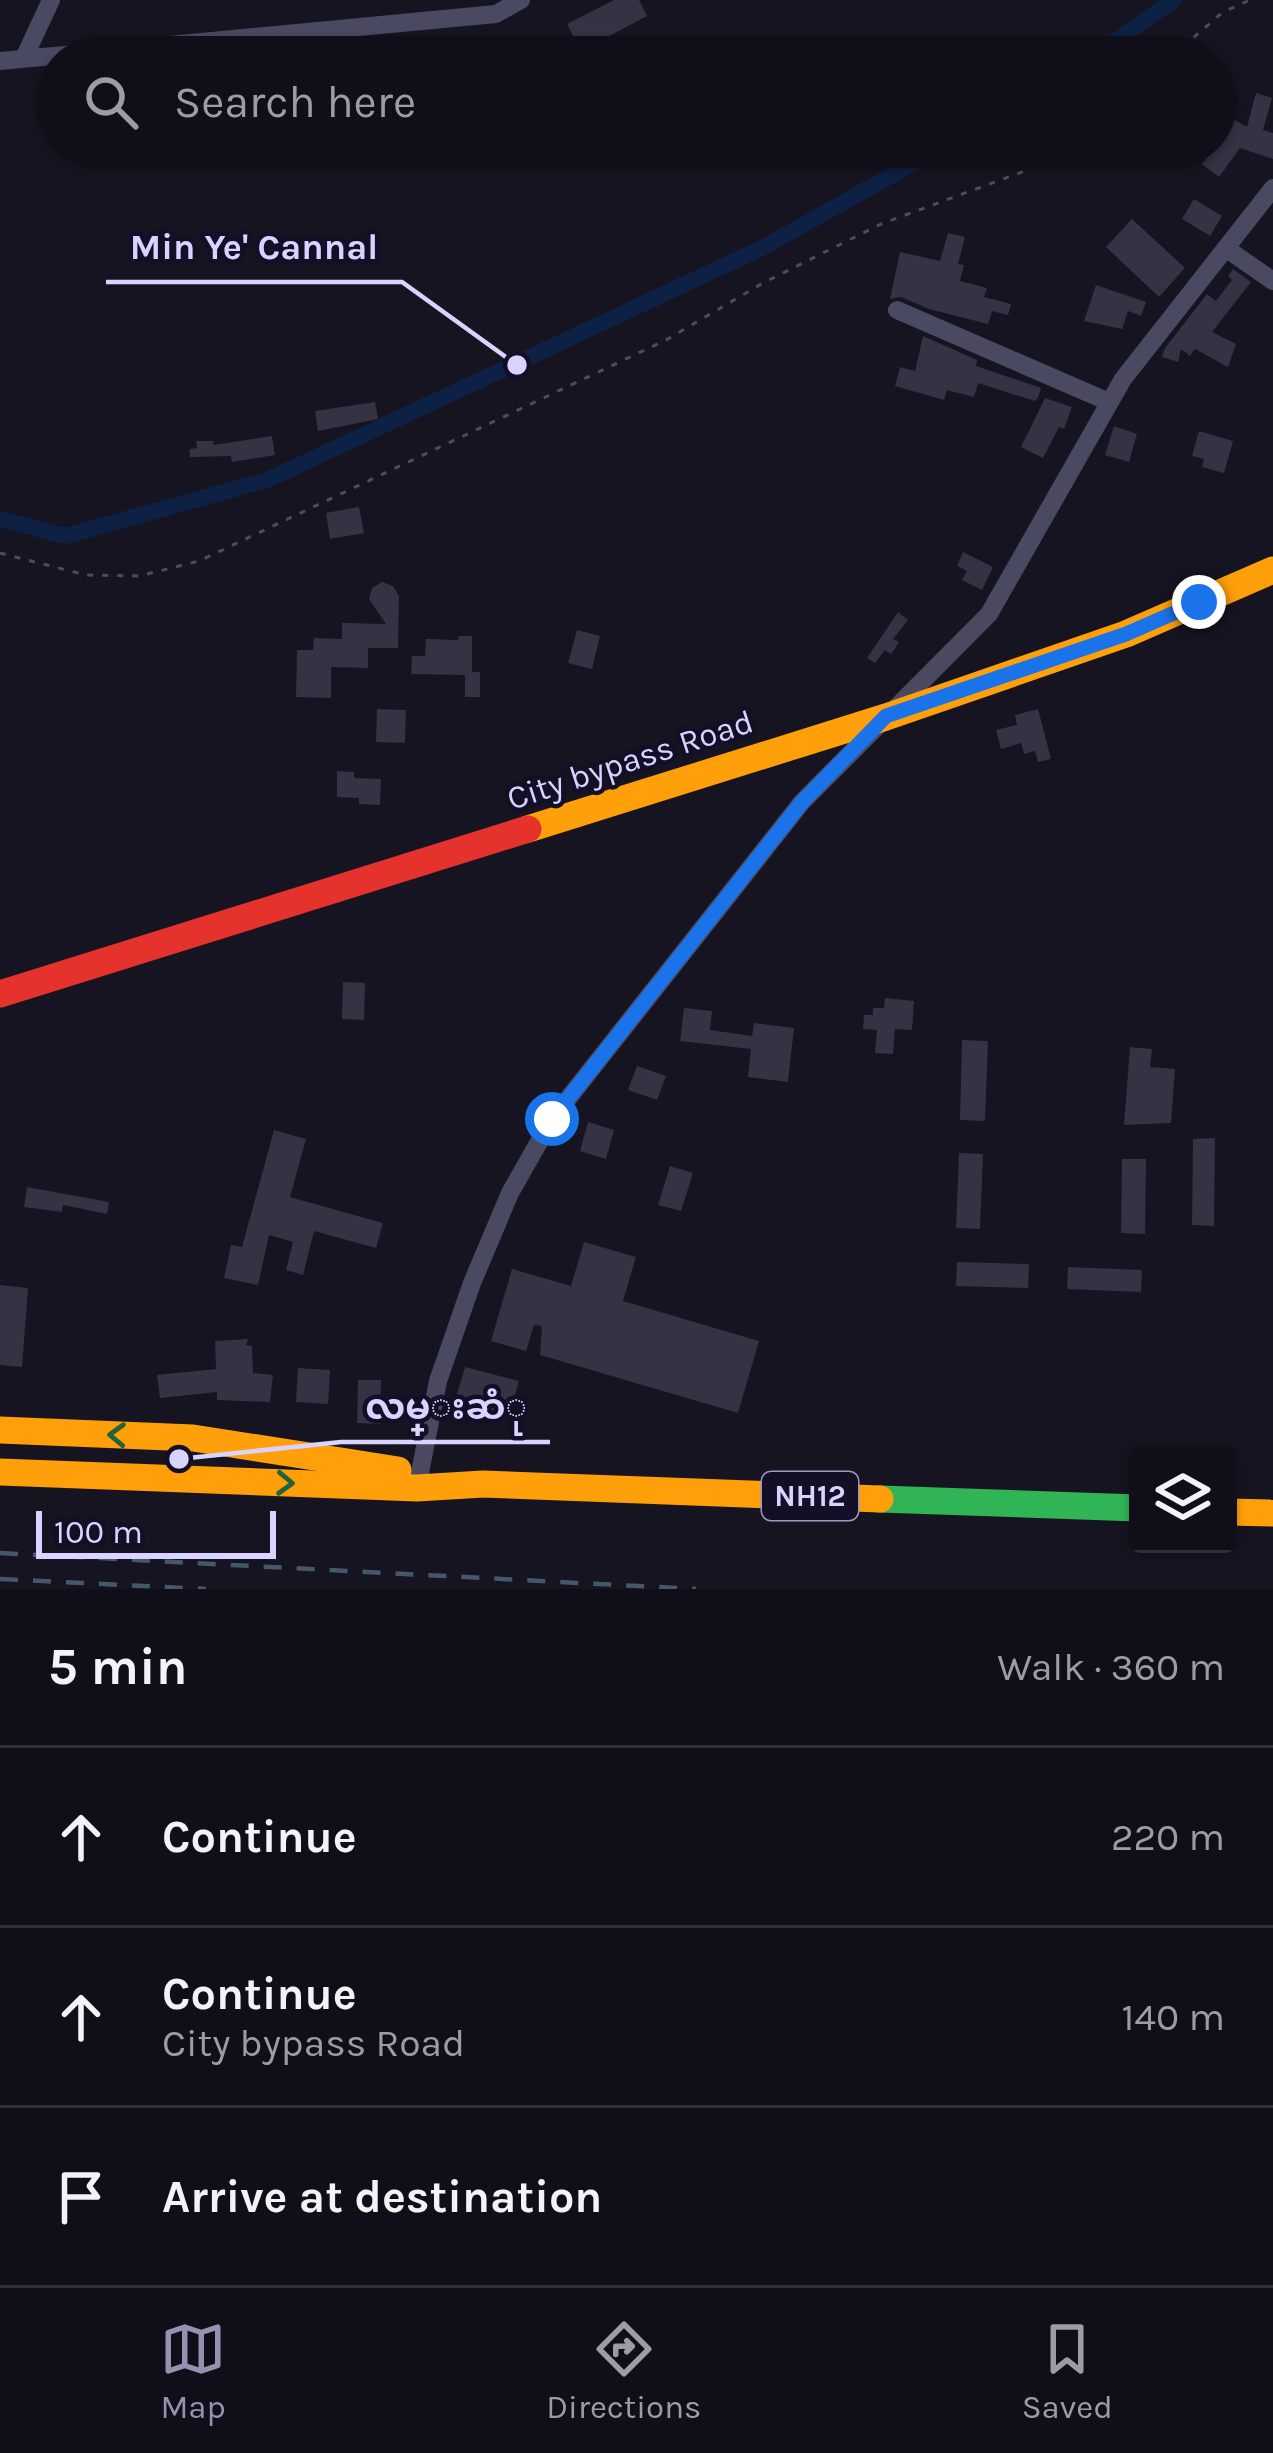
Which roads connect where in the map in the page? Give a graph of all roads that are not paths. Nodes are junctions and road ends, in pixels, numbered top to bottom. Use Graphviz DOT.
graph roads {
  1 [pos="51,0"];
  2 [pos="521,0"];
  3 [pos="260,36"];
  4 [pos="36,57"];
  5 [pos="24,58"];
  6 [pos="0,61"];
  7 [pos="1273,188"];
  8 [pos="1227,250"];
  9 [pos="1273,281"];
  10 [pos="897,310"];
  11 [pos="1109,402"];
  12 [pos="1273,570"];
  13 [pos="886,716"];
  14 [pos="0,994"];
  15 [pos="0,1430"];
  16 [pos="0,1472"];
  17 [pos="419,1480"];
  18 [pos="1129,1508"];
  19 [pos="1237,1512"];
  20 [pos="1273,1513"];
  1 -- 5 [label="street"];
  2 -- 3 [label="street"];
  4 -- 5 [label="street"];
  5 -- 6 [label="street"];
  7 -- 8 [label="street"];
  8 -- 9 [label="street"];
  8 -- 11 [label="street"];
  10 -- 11 [label="street"];
  11 -- 13 [label="street"];
  12 -- 13 [label="main road, City bypass Road"];
  13 -- 14 [label="main road, City bypass Road"];
  13 -- 17 [label="street"];
  17 -- 15 [label="main road, NH12, one-way"];
  16 -- 17 [label="main road, NH12, one-way"];
  17 -- 18 [label="main road, NH12"];
  19 -- 20 [label="main road"];
}
